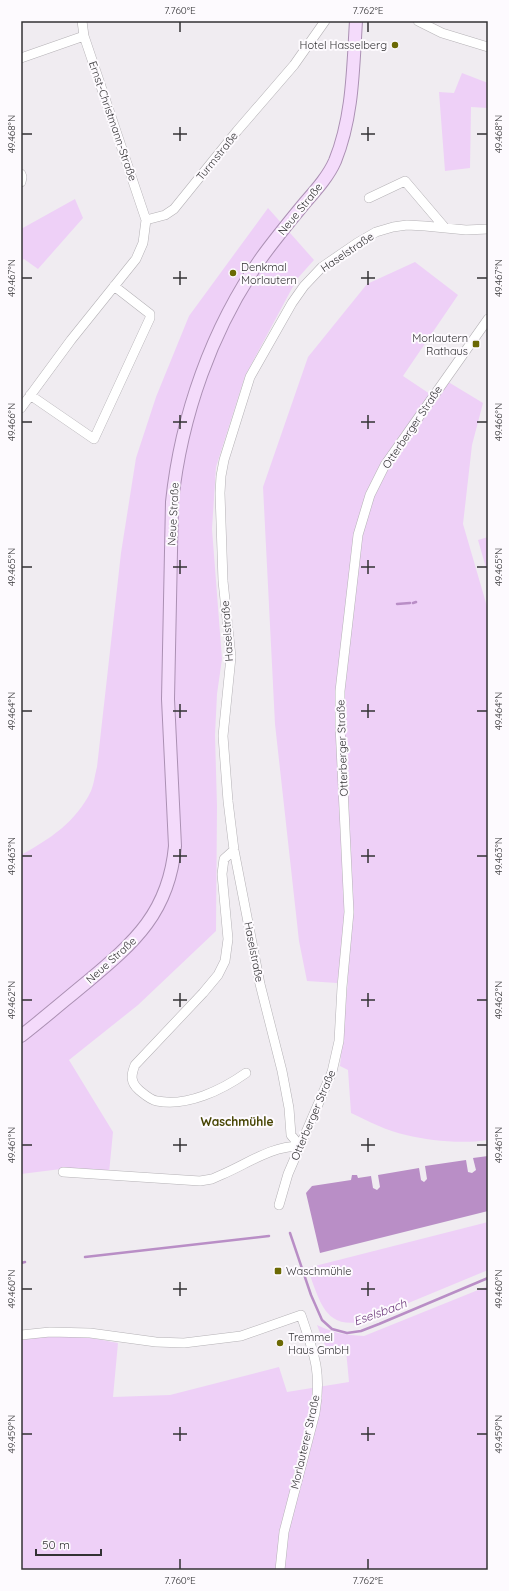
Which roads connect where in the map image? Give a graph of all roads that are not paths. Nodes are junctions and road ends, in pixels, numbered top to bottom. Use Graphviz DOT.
graph roads {
  1 [pos="82,21"];
  2 [pos="325,21"];
  3 [pos="356,21"];
  4 [pos="418,21"];
  5 [pos="84,36"];
  6 [pos="488,47"];
  7 [pos="21,58"];
  8 [pos="21,174"];
  9 [pos="21,182"];
  10 [pos="369,198"];
  11 [pos="146,220"];
  12 [pos="445,228"];
  13 [pos="488,229"];
  14 [pos="114,286"];
  15 [pos="488,319"];
  16 [pos="30,396"];
  17 [pos="21,408"];
  18 [pos="234,850"];
  19 [pos="21,1036"];
  20 [pos="246,1073"];
  21 [pos="300,1146"];
  22 [pos="63,1172"];
  23 [pos="279,1205"];
  24 [pos="21,1334"];
  25 [pos="280,1570"];
  1 -- 5 [label="street, Ernst-Christmann-Straße"];
  2 -- 11 [label="street, Turmstraße"];
  3 -- 19 [label="main road, Neue Straße"];
  4 -- 6 [label="street"];
  5 -- 7 [label="street"];
  5 -- 11 [label="street, Ernst-Christmann-Straße"];
  8 -- 9 [label="street"];
  10 -- 12 [label="street"];
  11 -- 14 [label="street"];
  12 -- 13 [label="street, Haselstraße"];
  12 -- 18 [label="street, Haselstraße"];
  14 -- 16 [label="street"];
  14 -- 16 [label="street"];
  15 -- 21 [label="street, Otterberger Straße"];
  16 -- 17 [label="street"];
  18 -- 20 [label="street"];
  18 -- 21 [label="street, Haselstraße"];
  21 -- 22 [label="street"];
  21 -- 23 [label="street, Otterberger Straße"];
  24 -- 25 [label="street, Morlauterer Straße"];
}
